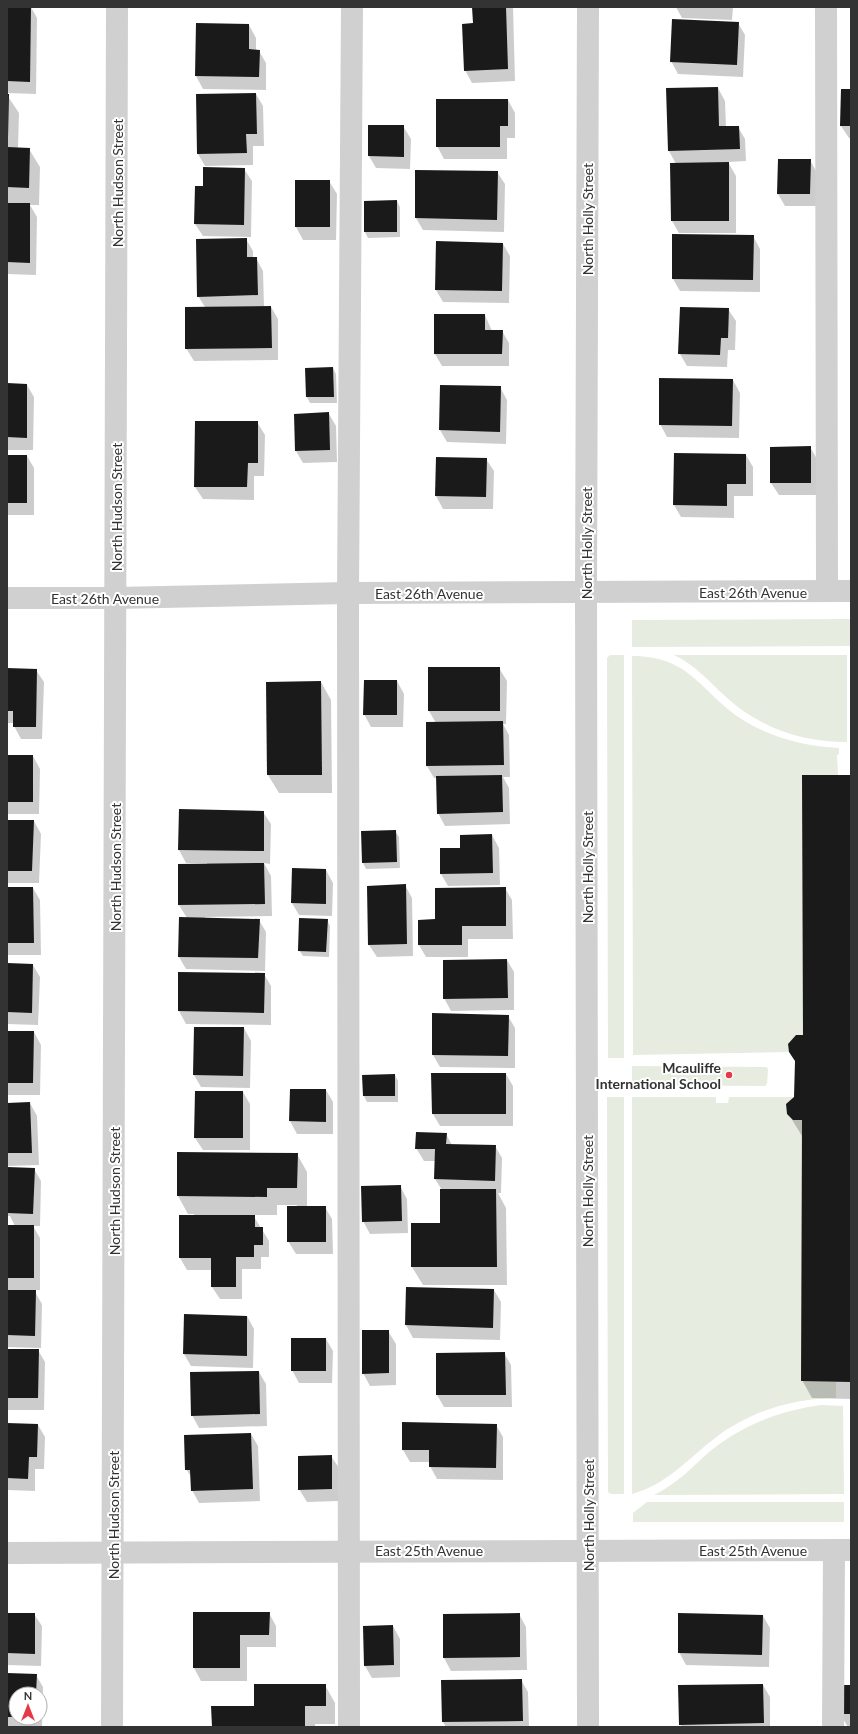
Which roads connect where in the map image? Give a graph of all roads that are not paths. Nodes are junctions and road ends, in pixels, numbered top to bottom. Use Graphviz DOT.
graph roads {
  1 [pos="117,7"];
  2 [pos="352,7"];
  3 [pos="588,7"];
  4 [pos="826,7"];
  5 [pos="827,591"];
  6 [pos="851,591"];
  7 [pos="586,592"];
  8 [pos="348,593"];
  9 [pos="7,598"];
  10 [pos="116,598"];
  11 [pos="348,1550"];
  12 [pos="588,1550"];
  13 [pos="842,1550"];
  14 [pos="113,1552"];
  15 [pos="7,1553"];
  16 [pos="112,1727"];
  17 [pos="349,1727"];
  18 [pos="588,1727"];
  19 [pos="833,1727"];
  1 -- 10 [label="street, North Hudson Street"];
  2 -- 8 [label="street"];
  3 -- 7 [label="street, North Holly Street"];
  4 -- 5 [label="street"];
  5 -- 6 [label="street, East 26th Avenue"];
  5 -- 7 [label="street, East 26th Avenue"];
  7 -- 8 [label="street, East 26th Avenue"];
  7 -- 12 [label="street, North Holly Street"];
  8 -- 10 [label="street, East 26th Avenue"];
  8 -- 11 [label="street"];
  9 -- 10 [label="street, East 26th Avenue"];
  10 -- 14 [label="street, North Hudson Street"];
  11 -- 12 [label="street, East 25th Avenue"];
  11 -- 14 [label="street, East 25th Avenue"];
  11 -- 17 [label="street"];
  12 -- 13 [label="street, East 25th Avenue"];
  12 -- 18 [label="street, North Holly Street"];
  13 -- 19 [label="street"];
  14 -- 15 [label="street, East 25th Avenue"];
  14 -- 16 [label="street, North Hudson Street"];
}
